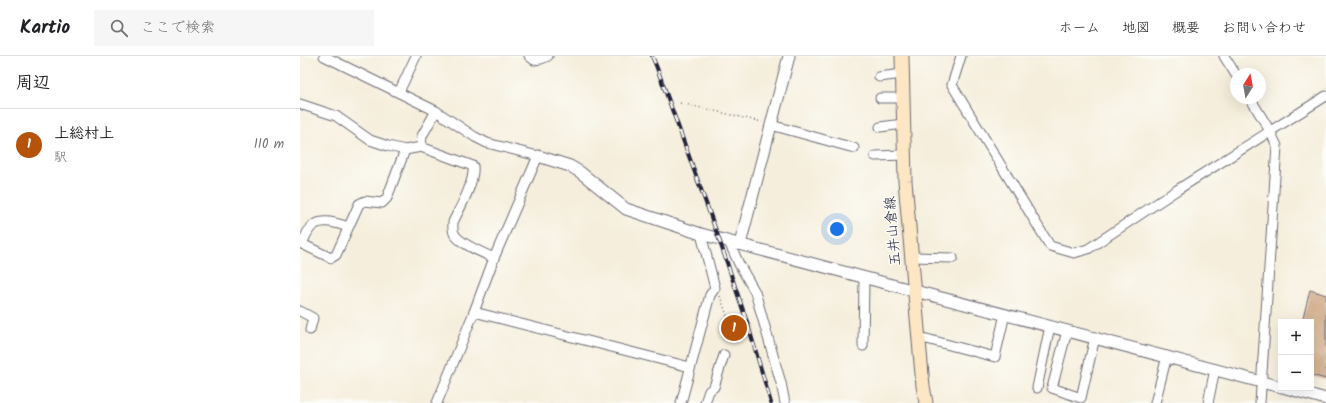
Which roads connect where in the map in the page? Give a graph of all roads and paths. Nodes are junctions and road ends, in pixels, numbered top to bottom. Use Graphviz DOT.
graph roads {
  1 [pos="324,56"];
  2 [pos="416,56"];
  3 [pos="529,56"];
  4 [pos="548,56"];
  5 [pos="789,56"];
  6 [pos="902,56"];
  7 [pos="962,56"];
  8 [pos="1224,56"];
  9 [pos="1232,68"];
  10 [pos="902,74"];
  11 [pos="879,77"];
  12 [pos="399,92"];
  13 [pos="1326,96"];
  14 [pos="880,98"];
  15 [pos="903,98"];
  16 [pos="680,103"];
  17 [pos="300,104"];
  18 [pos="1254,104"];
  19 [pos="436,111"];
  20 [pos="771,124"];
  21 [pos="903,124"];
  22 [pos="880,127"];
  23 [pos="1270,131"];
  24 [pos="421,147"];
  25 [pos="854,148"];
  26 [pos="405,150"];
  27 [pos="904,155"];
  28 [pos="538,156"];
  29 [pos="875,156"];
  30 [pos="348,227"];
  31 [pos="701,234"];
  32 [pos="735,243"];
  33 [pos="301,244"];
  34 [pos="912,257"];
  35 [pos="494,258"];
  36 [pos="953,258"];
  37 [pos="864,278"];
  38 [pos="715,288"];
  39 [pos="915,291"];
  40 [pos="300,311"];
  41 [pos="474,312"];
  42 [pos="1005,314"];
  43 [pos="730,324"];
  44 [pos="1050,326"];
  45 [pos="310,330"];
  46 [pos="1067,331"];
  47 [pos="919,336"];
  48 [pos="1095,337"];
  49 [pos="863,346"];
  50 [pos="724,355"];
  51 [pos="1167,356"];
  52 [pos="690,366"];
  53 [pos="1215,369"];
  54 [pos="1261,381"];
  55 [pos="1278,386"];
  56 [pos="1036,388"];
  57 [pos="1297,391"];
  58 [pos="1326,399"];
  59 [pos="437,403"];
  60 [pos="681,403"];
  61 [pos="705,403"];
  62 [pos="785,403"];
  63 [pos="926,403"];
  64 [pos="1155,403"];
  65 [pos="1208,403"];
  66 [pos="1260,403"];
  1 -- 12 [label="street"];
  2 -- 12 [label="street"];
  3 -- 4 [label="street"];
  5 -- 20 [label="street"];
  6 -- 10 [label="main road, 五井山倉線"];
  7 -- 23 [label="street"];
  8 -- 9 [label="street"];
  10 -- 11 [label="street"];
  10 -- 15 [label="main road, 五井山倉線"];
  12 -- 19 [label="street"];
  13 -- 23 [label="street"];
  14 -- 15 [label="street"];
  15 -- 21 [label="main road, 五井山倉線"];
  16 -- 20 [label="path"];
  17 -- 26 [label="street"];
  18 -- 23 [label="street"];
  19 -- 24 [label="street"];
  19 -- 28 [label="street"];
  20 -- 25 [label="street"];
  20 -- 32 [label="street"];
  21 -- 22 [label="street"];
  21 -- 27 [label="main road, 五井山倉線"];
  23 -- 54 [label="street"];
  24 -- 26 [label="street"];
  24 -- 35 [label="street"];
  26 -- 30 [label="street"];
  27 -- 29 [label="street"];
  27 -- 34 [label="main road, 五井山倉線"];
  28 -- 31 [label="street"];
  28 -- 35 [label="street"];
  30 -- 33 [label="street"];
  30 -- 33 [label="street"];
  31 -- 32 [label="street"];
  31 -- 38 [label="street"];
  32 -- 37 [label="street"];
  32 -- 62 [label="street"];
  34 -- 36 [label="street"];
  34 -- 39 [label="main road, 五井山倉線"];
  35 -- 41 [label="street"];
  37 -- 39 [label="street"];
  37 -- 49 [label="street"];
  38 -- 43 [label="path"];
  38 -- 52 [label="street"];
  39 -- 42 [label="street"];
  39 -- 47 [label="main road, 五井山倉線"];
  40 -- 45 [label="street"];
  41 -- 52 [label="street"];
  41 -- 59 [label="street"];
  42 -- 44 [label="street"];
  42 -- 47 [label="street"];
  44 -- 46 [label="street"];
  44 -- 56 [label="street"];
  46 -- 48 [label="street"];
  46 -- 48 [label="street"];
  47 -- 63 [label="main road, 五井山倉線"];
  48 -- 51 [label="street"];
  50 -- 61 [label="street"];
  51 -- 53 [label="street"];
  51 -- 64 [label="street"];
  52 -- 60 [label="street"];
  53 -- 54 [label="street"];
  53 -- 65 [label="street"];
  54 -- 55 [label="street"];
  54 -- 66 [label="street"];
  57 -- 58 [label="street"];
}
